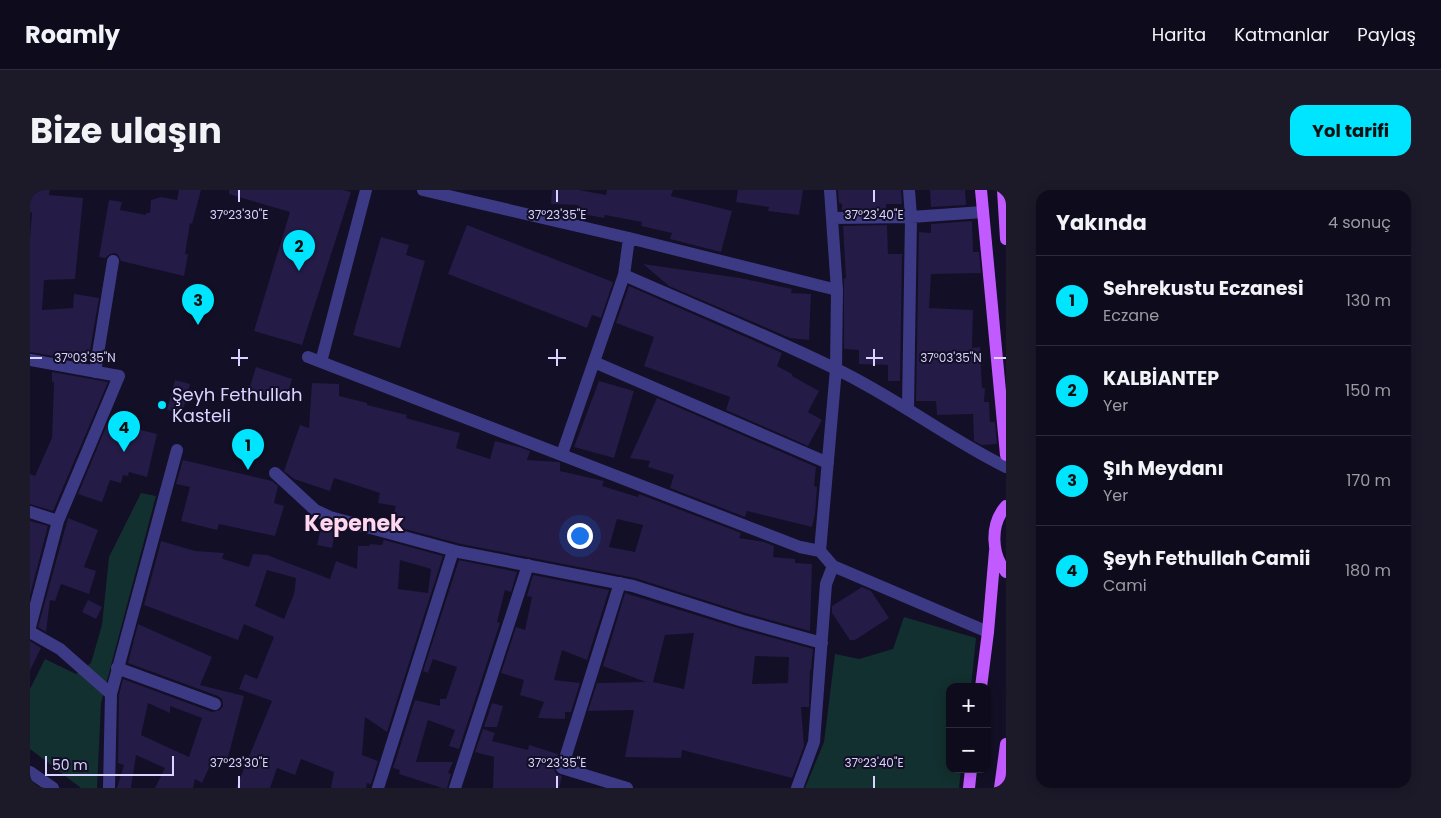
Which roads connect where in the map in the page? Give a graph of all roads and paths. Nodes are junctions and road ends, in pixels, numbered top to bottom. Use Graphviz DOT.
graph roads {
  1 [pos="366,190"];
  2 [pos="423,190"];
  3 [pos="830,190"];
  4 [pos="908,190"];
  5 [pos="981,190"];
  6 [pos="1003,190"];
  7 [pos="983,212"];
  8 [pos="911,217"];
  9 [pos="832,218"];
  10 [pos="630,238"];
  11 [pos="1006,239"];
  12 [pos="113,261"];
  13 [pos="624,275"];
  14 [pos="838,290"];
  15 [pos="308,357"];
  16 [pos="30,360"];
  17 [pos="321,362"];
  18 [pos="594,362"];
  19 [pos="836,369"];
  20 [pos="95,372"];
  21 [pos="908,409"];
  22 [pos="177,450"];
  23 [pos="562,454"];
  24 [pos="1006,455"];
  25 [pos="828,464"];
  26 [pos="1006,467"];
  27 [pos="275,474"];
  28 [pos="1006,506"];
  29 [pos="30,512"];
  30 [pos="58,521"];
  31 [pos="454,551"];
  32 [pos="820,551"];
  33 [pos="995,551"];
  34 [pos="528,565"];
  35 [pos="833,566"];
  36 [pos="1006,572"];
  37 [pos="620,583"];
  38 [pos="30,627"];
  39 [pos="30,632"];
  40 [pos="988,632"];
  41 [pos="822,643"];
  42 [pos="117,668"];
  43 [pos="982,683"];
  44 [pos="111,694"];
  45 [pos="215,704"];
  46 [pos="1006,744"];
  47 [pos="30,772"];
  48 [pos="971,773"];
  49 [pos="53,788"];
  50 [pos="109,788"];
  51 [pos="378,788"];
  52 [pos="455,788"];
  53 [pos="627,788"];
  54 [pos="797,788"];
  55 [pos="969,788"];
  56 [pos="1000,788"];
  1 -- 17 [label="street"];
  2 -- 10 [label="street"];
  3 -- 9 [label="street"];
  4 -- 8 [label="street"];
  5 -- 7 [label="main road"];
  6 -- 11 [label="main road"];
  7 -- 8 [label="street"];
  7 -- 24 [label="main road"];
  8 -- 9 [label="street"];
  8 -- 21 [label="street"];
  9 -- 14 [label="street"];
  10 -- 13 [label="street"];
  10 -- 14 [label="street"];
  12 -- 20 [label="street"];
  13 -- 18 [label="street"];
  13 -- 19 [label="street"];
  14 -- 19 [label="street"];
  15 -- 17 [label="street"];
  16 -- 20 [label="street"];
  17 -- 23 [label="street"];
  18 -- 23 [label="street"];
  18 -- 25 [label="street"];
  19 -- 21 [label="street"];
  19 -- 25 [label="street"];
  20 -- 30 [label="street"];
  21 -- 26 [label="street"];
  22 -- 42 [label="street"];
  23 -- 32 [label="street"];
  25 -- 32 [label="street"];
  27 -- 31 [label="street"];
  28 -- 33 [label="main road"];
  29 -- 30 [label="street"];
  30 -- 38 [label="street"];
  31 -- 34 [label="street"];
  31 -- 51 [label="street"];
  32 -- 35 [label="street"];
  33 -- 36 [label="main road"];
  33 -- 40 [label="main road"];
  34 -- 37 [label="street"];
  34 -- 52 [label="street"];
  35 -- 40 [label="street"];
  35 -- 41 [label="street"];
  37 -- 41 [label="street"];
  37 -- 53 [label="street"];
  39 -- 44 [label="street"];
  40 -- 43 [label="main road"];
  41 -- 54 [label="street"];
  42 -- 44 [label="street"];
  42 -- 45 [label="street"];
  44 -- 50 [label="street"];
  46 -- 56 [label="main road"];
  47 -- 49 [label="street"];
  48 -- 55 [label="main road"];
}
